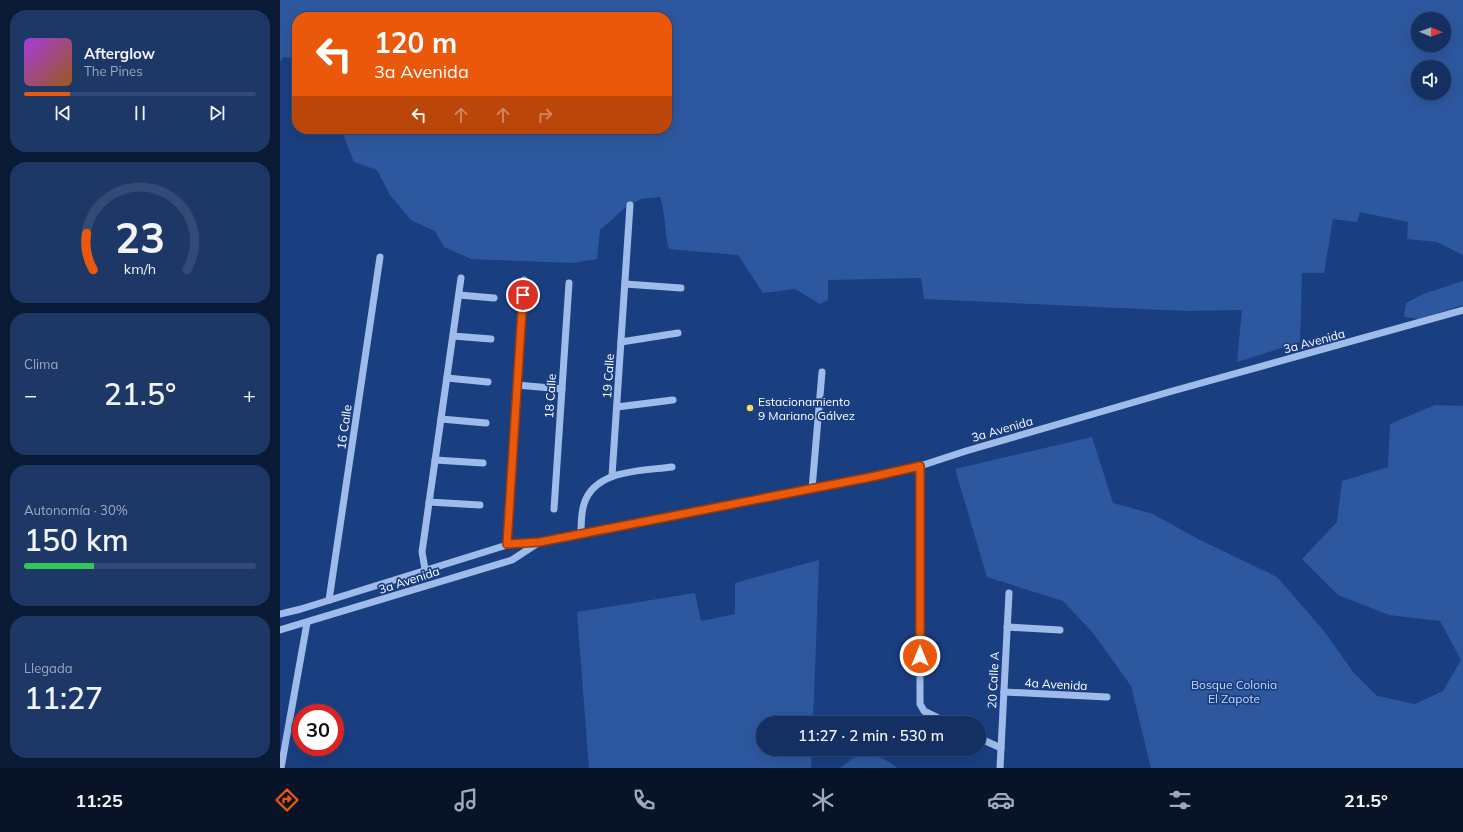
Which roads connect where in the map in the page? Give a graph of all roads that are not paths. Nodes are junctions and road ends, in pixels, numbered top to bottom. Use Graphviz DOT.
graph roads {
  1 [pos="630,205"];
  2 [pos="380,257"];
  3 [pos="461,278"];
  4 [pos="524,280"];
  5 [pos="569,284"];
  6 [pos="625,284"];
  7 [pos="681,288"];
  8 [pos="459,295"];
  9 [pos="494,298"];
  10 [pos="1463,310"];
  11 [pos="678,333"];
  12 [pos="453,336"];
  13 [pos="491,339"];
  14 [pos="621,342"];
  15 [pos="822,372"];
  16 [pos="447,378"];
  17 [pos="488,382"];
  18 [pos="517,385"];
  19 [pos="562,389"];
  20 [pos="673,400"];
  21 [pos="616,407"];
  22 [pos="441,419"];
  23 [pos="486,423"];
  24 [pos="435,460"];
  25 [pos="483,464"];
  26 [pos="920,466"];
  27 [pos="672,467"];
  28 [pos="612,476"];
  29 [pos="812,489"];
  30 [pos="429,502"];
  31 [pos="480,505"];
  32 [pos="554,509"];
  33 [pos="581,534"];
  34 [pos="540,542"];
  35 [pos="507,544"];
  36 [pos="425,569"];
  37 [pos="1009,593"];
  38 [pos="330,600"];
  39 [pos="280,614"];
  40 [pos="307,623"];
  41 [pos="1007,627"];
  42 [pos="280,630"];
  43 [pos="1060,630"];
  44 [pos="1004,692"];
  45 [pos="1107,697"];
  46 [pos="935,716"];
  47 [pos="986,741"];
  48 [pos="1000,748"];
  49 [pos="281,768"];
  50 [pos="1000,768"];
  1 -- 6 [label="street, 19 Calle"];
  2 -- 38 [label="street, 16 Calle"];
  3 -- 8 [label="street"];
  4 -- 18 [label="street"];
  5 -- 19 [label="street, 18 Calle"];
  6 -- 7 [label="street"];
  6 -- 14 [label="street, 19 Calle"];
  8 -- 9 [label="street"];
  8 -- 12 [label="street"];
  10 -- 26 [label="street, 3a Avenida"];
  11 -- 14 [label="street"];
  12 -- 13 [label="street"];
  12 -- 16 [label="street"];
  14 -- 21 [label="street, 19 Calle"];
  15 -- 29 [label="street"];
  16 -- 17 [label="street"];
  16 -- 22 [label="street"];
  18 -- 19 [label="street"];
  18 -- 35 [label="street"];
  19 -- 32 [label="street, 18 Calle"];
  20 -- 21 [label="street"];
  21 -- 28 [label="street, 19 Calle"];
  22 -- 23 [label="street"];
  22 -- 24 [label="street"];
  24 -- 25 [label="street"];
  24 -- 30 [label="street"];
  26 -- 29 [label="street, 3a Avenida"];
  26 -- 46 [label="street"];
  27 -- 28 [label="street"];
  28 -- 33 [label="street"];
  29 -- 33 [label="street, 3a Avenida"];
  30 -- 31 [label="street"];
  30 -- 36 [label="street"];
  33 -- 34 [label="street, 3a Avenida"];
  34 -- 35 [label="street, 3a Avenida"];
  34 -- 40 [label="street, 3a Avenida"];
  35 -- 36 [label="street, 3a Avenida"];
  36 -- 38 [label="street, 3a Avenida"];
  37 -- 41 [label="street, 20 Calle A"];
  38 -- 39 [label="street, 3a Avenida"];
  40 -- 42 [label="street, 3a Avenida"];
  40 -- 49 [label="street"];
  41 -- 43 [label="street"];
  41 -- 44 [label="street, 20 Calle A"];
  44 -- 45 [label="street, 4a Avenida"];
  44 -- 48 [label="street, 20 Calle A"];
  47 -- 48 [label="street"];
  48 -- 50 [label="street, 20 Calle A"];
}
